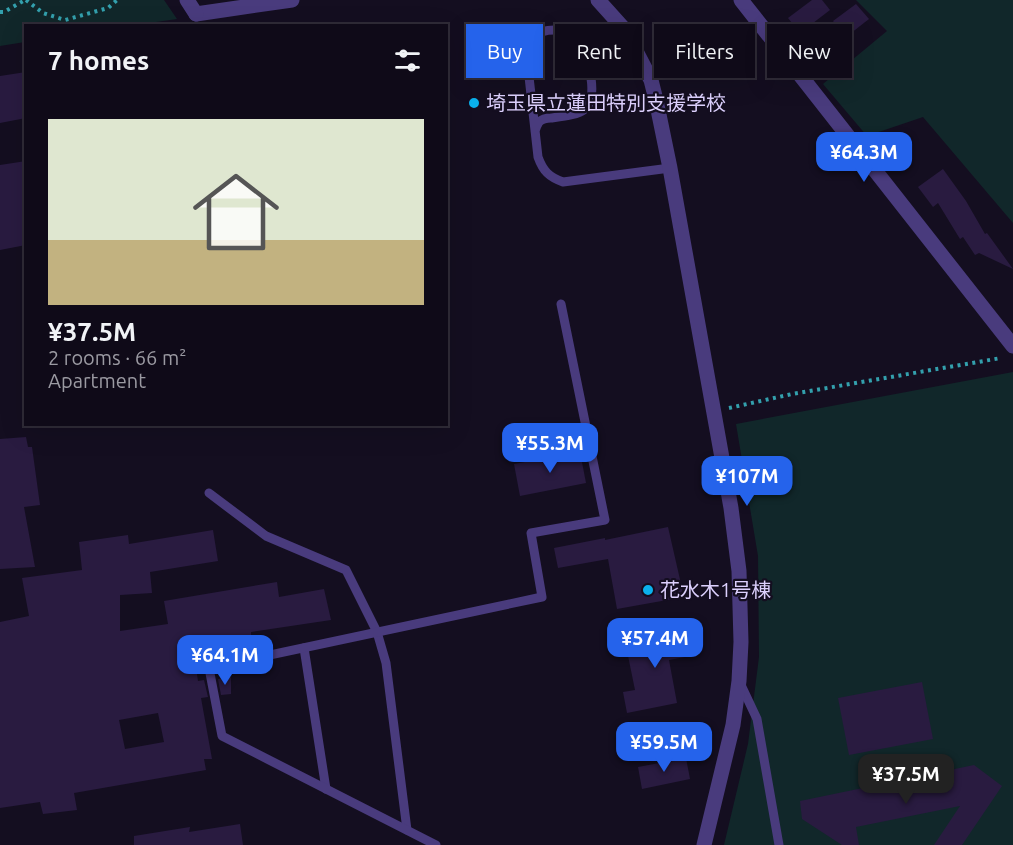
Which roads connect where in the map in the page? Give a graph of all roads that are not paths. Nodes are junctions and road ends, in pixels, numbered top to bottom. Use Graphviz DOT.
graph roads {
  1 [pos="187,0"];
  2 [pos="292,0"];
  3 [pos="598,0"];
  4 [pos="741,0"];
  5 [pos="535,131"];
  6 [pos="670,168"];
  7 [pos="561,304"];
  8 [pos="1013,346"];
  9 [pos="209,494"];
  10 [pos="377,632"];
  11 [pos="304,648"];
  12 [pos="739,681"];
  13 [pos="326,789"];
  14 [pos="407,830"];
  15 [pos="436,845"];
  16 [pos="704,845"];
  17 [pos="779,845"];
  1 -- 2 [label="street"];
  3 -- 6 [label="street"];
  4 -- 8 [label="street"];
  5 -- 5 [label="lane"];
  5 -- 6 [label="lane"];
  6 -- 12 [label="street"];
  7 -- 10 [label="lane"];
  9 -- 10 [label="lane"];
  10 -- 11 [label="lane"];
  10 -- 14 [label="lane"];
  11 -- 13 [label="lane"];
  11 -- 13 [label="lane"];
  12 -- 16 [label="street"];
  12 -- 17 [label="lane"];
  13 -- 14 [label="lane"];
  14 -- 15 [label="lane"];
}
